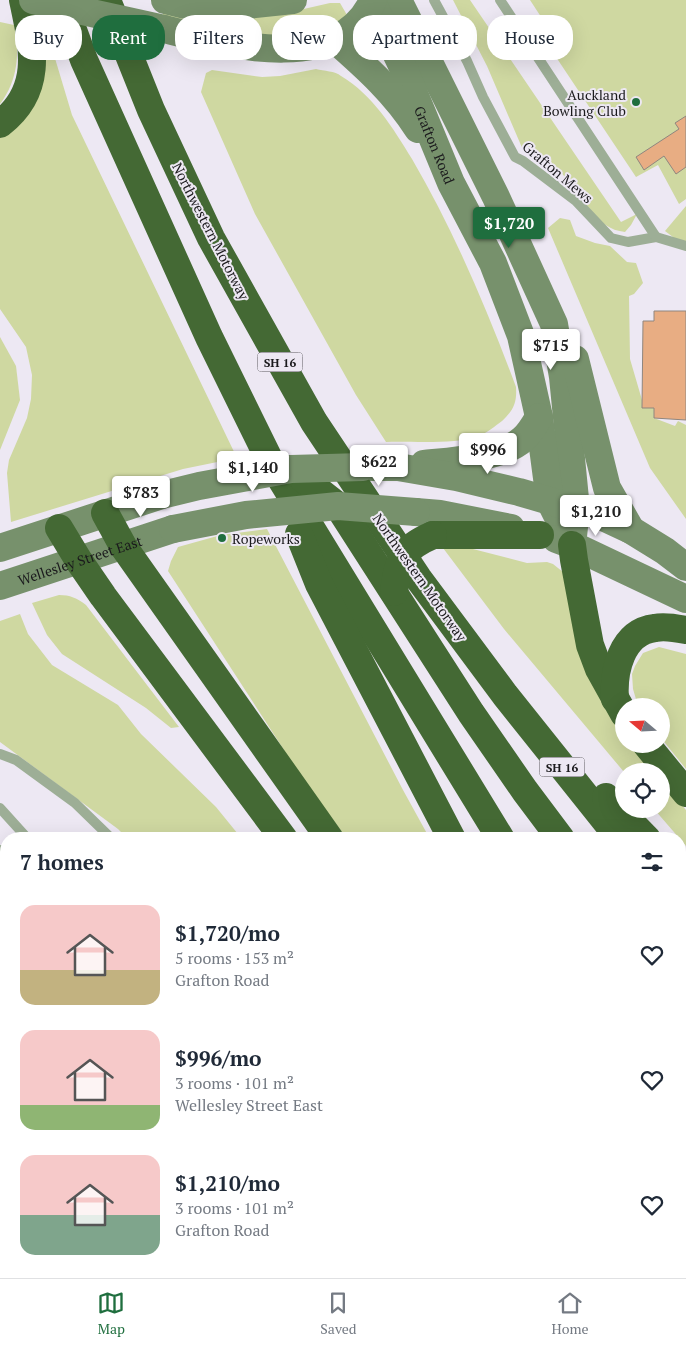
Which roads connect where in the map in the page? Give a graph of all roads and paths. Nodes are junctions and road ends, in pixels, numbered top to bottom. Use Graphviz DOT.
graph roads {
  1 [pos="23,0"];
  2 [pos="33,0"];
  3 [pos="62,0"];
  4 [pos="107,0"];
  5 [pos="165,0"];
  6 [pos="293,0"];
  7 [pos="379,0"];
  8 [pos="434,0"];
  9 [pos="500,0"];
  10 [pos="237,4"];
  11 [pos="343,34"];
  12 [pos="343,47"];
  13 [pos="272,49"];
  14 [pos="0,124"];
  15 [pos="451,183"];
  16 [pos="656,237"];
  17 [pos="686,246"];
  18 [pos="554,324"];
  19 [pos="539,417"];
  20 [pos="280,465"];
  21 [pos="391,467"];
  22 [pos="550,501"];
  23 [pos="338,506"];
  24 [pos="576,509"];
  25 [pos="105,513"];
  26 [pos="630,530"];
  27 [pos="51,531"];
  28 [pos="540,535"];
  29 [pos="572,545"];
  30 [pos="123,546"];
  31 [pos="0,548"];
  32 [pos="78,561"];
  33 [pos="686,567"];
  34 [pos="0,586"];
  35 [pos="394,592"];
  36 [pos="686,599"];
  37 [pos="686,630"];
  38 [pos="505,695"];
  39 [pos="617,698"];
  40 [pos="615,699"];
  41 [pos="653,753"];
  42 [pos="0,754"];
  43 [pos="686,793"];
  44 [pos="0,808"];
  45 [pos="22,832"];
  46 [pos="105,832"];
  47 [pos="279,832"];
  48 [pos="325,832"];
  49 [pos="448,832"];
  50 [pos="497,832"];
  51 [pos="556,832"];
  52 [pos="614,832"];
  53 [pos="640,832"];
  1 -- 14 [label="highway"];
  2 -- 13 [label="main road, bridge"];
  3 -- 20 [label="highway"];
  4 -- 38 [label="highway, Northwestern Motorway / SH 16"];
  5 -- 10 [label="main road"];
  6 -- 10 [label="main road"];
  7 -- 11 [label="main road"];
  7 -- 15 [label="main road, Grafton Road"];
  7 -- 18 [label="main road, Grafton Road"];
  8 -- 16 [label="lane, Grafton Mews"];
  9 -- 16 [label="lane"];
  12 -- 15 [label="main road"];
  15 -- 19 [label="main road, Grafton Road"];
  16 -- 17 [label="lane, Grafton Mews"];
  18 -- 24 [label="main road, Grafton Road"];
  18 -- 26 [label="main road"];
  19 -- 21 [label="main road"];
  19 -- 22 [label="main road, Grafton Road"];
  20 -- 21 [label="main road, bridge"];
  20 -- 23 [label="highway"];
  20 -- 25 [label="main road, bridge"];
  20 -- 49 [label="highway"];
  20 -- 50 [label="highway"];
  21 -- 22 [label="main road"];
  22 -- 24 [label="main road"];
  22 -- 29 [label="main road, Grafton Road"];
  23 -- 28 [label="main road, Wellesley Street East, bridge"];
  23 -- 30 [label="main road, Wellesley Street East, bridge"];
  23 -- 35 [label="highway"];
  24 -- 26 [label="main road"];
  24 -- 29 [label="main road, Grafton Road"];
  25 -- 27 [label="main road"];
  25 -- 30 [label="highway"];
  26 -- 33 [label="main road"];
  27 -- 31 [label="main road"];
  27 -- 32 [label="highway"];
  28 -- 29 [label="main road, Wellesley Street East"];
  28 -- 35 [label="highway, bridge"];
  29 -- 36 [label="main road"];
  29 -- 40 [label="highway"];
  30 -- 32 [label="main road, Wellesley Street East"];
  30 -- 48 [label="highway"];
  32 -- 34 [label="main road, Wellesley Street East"];
  32 -- 47 [label="highway"];
  35 -- 51 [label="highway"];
  37 -- 39 [label="highway"];
  38 -- 52 [label="highway, Northwestern Motorway / SH 16"];
  38 -- 53 [label="highway"];
  41 -- 43 [label="highway"];
  42 -- 46 [label="lane"];
  44 -- 45 [label="lane"];
}
